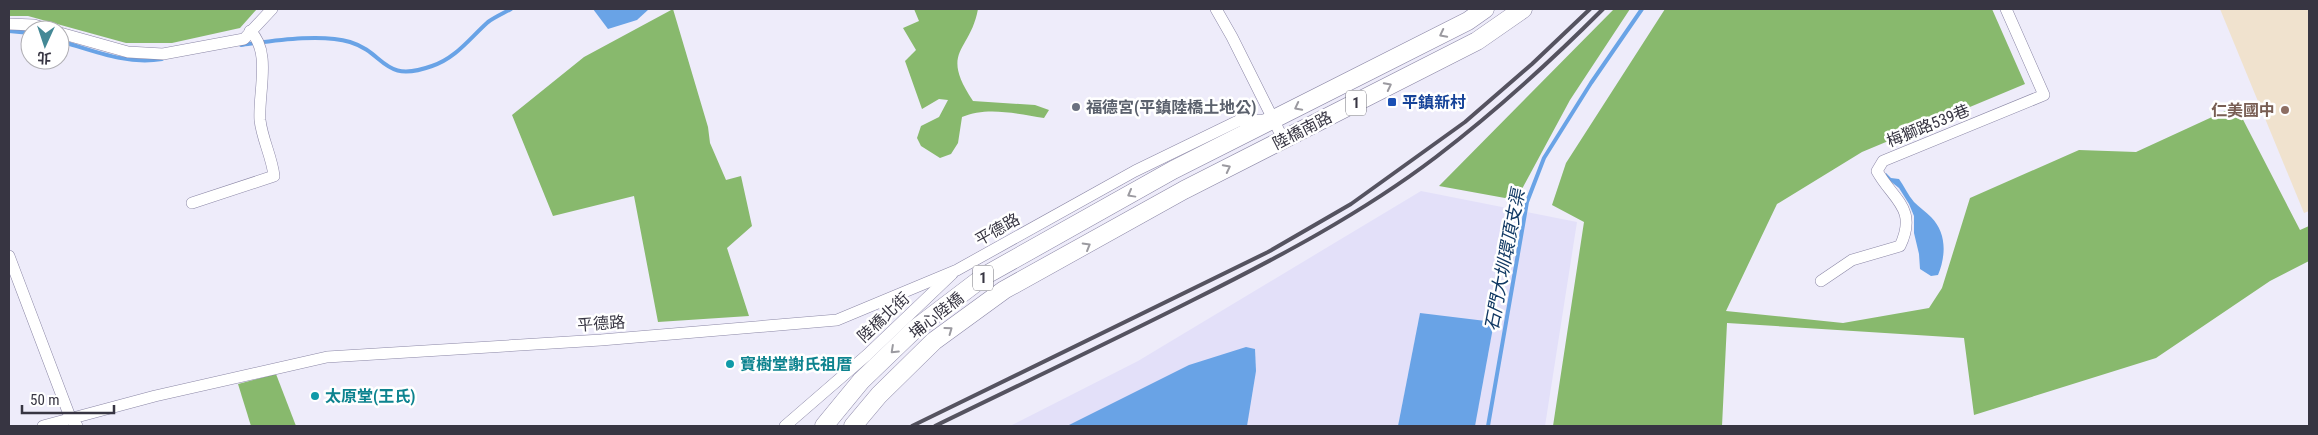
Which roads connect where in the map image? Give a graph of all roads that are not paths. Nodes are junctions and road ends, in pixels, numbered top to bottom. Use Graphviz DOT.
graph roads {
  1 [pos="272,9"];
  2 [pos="1216,9"];
  3 [pos="1485,9"];
  4 [pos="1523,9"];
  5 [pos="2006,9"];
  6 [pos="253,33"];
  7 [pos="70,35"];
  8 [pos="1273,119"];
  9 [pos="1282,140"];
  10 [pos="1174,170"];
  11 [pos="1135,171"];
  12 [pos="1184,190"];
  13 [pos="192,203"];
  14 [pos="9,256"];
  15 [pos="957,270"];
  16 [pos="1820,281"];
  17 [pos="74,422"];
  18 [pos="43,426"];
  19 [pos="785,426"];
  20 [pos="824,426"];
  21 [pos="853,426"];
  1 -- 6 [label="street"];
  2 -- 8 [label="street"];
  3 -- 8 [label="main road, 陸橋南路 / 1, one-way"];
  9 -- 4 [label="main road, 陸橋南路 / 1, one-way"];
  5 -- 16 [label="street, 梅獅路539巷"];
  6 -- 7 [label="street"];
  6 -- 13 [label="street"];
  8 -- 9 [label="street"];
  8 -- 10 [label="main road, 陸橋南路 / 1"];
  8 -- 11 [label="street, 陸橋南路"];
  12 -- 9 [label="main road, 陸橋南路 / 1, one-way"];
  10 -- 20 [label="main road, 埔心陸橋 / 1, one-way"];
  11 -- 15 [label="street, 平德路"];
  21 -- 12 [label="main road, 埔心陸橋 / 1, one-way"];
  14 -- 17 [label="street"];
  15 -- 17 [label="street, 平德路"];
  15 -- 19 [label="street, 陸橋北街"];
  17 -- 18 [label="street, 平德路"];
}
